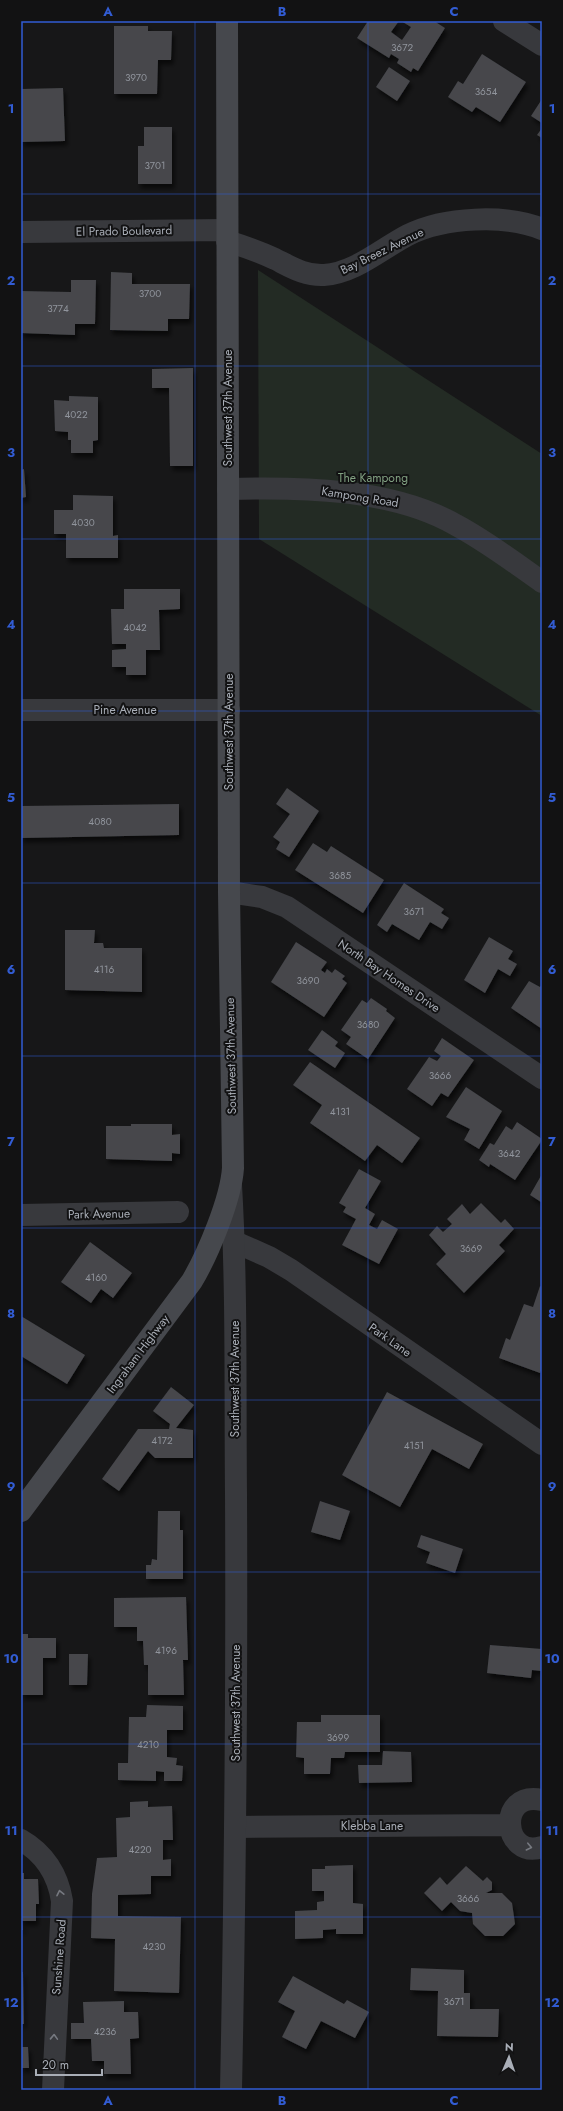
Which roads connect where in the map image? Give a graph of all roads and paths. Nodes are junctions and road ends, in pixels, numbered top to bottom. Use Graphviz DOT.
graph roads {
  1 [pos="227,21"];
  2 [pos="504,21"];
  3 [pos="542,46"];
  4 [pos="542,229"];
  5 [pos="21,232"];
  6 [pos="227,235"];
  7 [pos="228,489"];
  8 [pos="542,582"];
  9 [pos="21,710"];
  10 [pos="228,710"];
  11 [pos="229,892"];
  12 [pos="542,1078"];
  13 [pos="231,1184"];
  14 [pos="178,1212"];
  15 [pos="21,1215"];
  16 [pos="234,1242"];
  17 [pos="542,1444"];
  18 [pos="21,1511"];
  19 [pos="542,1800"];
  20 [pos="509,1825"];
  21 [pos="235,1827"];
  22 [pos="21,1840"];
  23 [pos="542,1847"];
  24 [pos="53,2090"];
  25 [pos="231,2090"];
  1 -- 6 [label="main road, Southwest 37th Avenue"];
  2 -- 3 [label="street"];
  4 -- 6 [label="street, Bay Breez Avenue"];
  5 -- 6 [label="street, El Prado Boulevard"];
  6 -- 7 [label="main road, Southwest 37th Avenue"];
  7 -- 8 [label="street, Kampong Road"];
  7 -- 10 [label="main road, Southwest 37th Avenue"];
  9 -- 10 [label="street, Pine Avenue"];
  10 -- 11 [label="main road, Southwest 37th Avenue"];
  11 -- 12 [label="street, North Bay Homes Drive"];
  11 -- 13 [label="main road, Southwest 37th Avenue"];
  13 -- 16 [label="street, Southwest 37th Avenue"];
  13 -- 18 [label="main road, Ingraham Highway"];
  14 -- 15 [label="street, Park Avenue"];
  16 -- 17 [label="street, Park Lane"];
  16 -- 21 [label="street, Southwest 37th Avenue"];
  19 -- 20 [label="street"];
  20 -- 21 [label="street, Klebba Lane"];
  20 -- 23 [label="street, one-way"];
  21 -- 25 [label="street, Southwest 37th Avenue"];
  24 -- 22 [label="street, Sunshine Road, one-way"];
}
